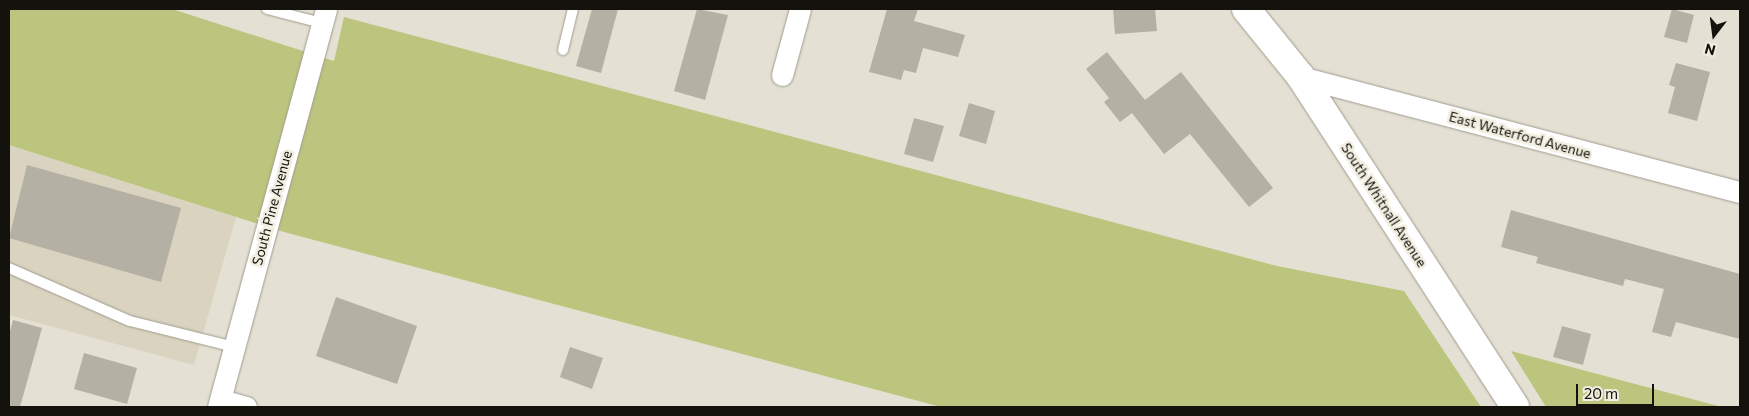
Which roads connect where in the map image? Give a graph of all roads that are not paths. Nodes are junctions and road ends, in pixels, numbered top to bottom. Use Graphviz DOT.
graph roads {
  1 [pos="267,9"];
  2 [pos="573,9"];
  3 [pos="800,9"];
  4 [pos="1246,9"];
  5 [pos="324,16"];
  6 [pos="563,50"];
  7 [pos="782,75"];
  8 [pos="1300,77"];
  9 [pos="1740,192"];
  10 [pos="9,268"];
  11 [pos="234,347"];
  12 [pos="219,404"];
  13 [pos="246,407"];
  14 [pos="1515,407"];
  1 -- 5 [label="lane"];
  2 -- 6 [label="lane"];
  3 -- 7 [label="street"];
  4 -- 8 [label="street, South Whitnall Avenue"];
  5 -- 11 [label="street, South Pine Avenue"];
  8 -- 9 [label="street, East Waterford Avenue"];
  8 -- 14 [label="street, South Whitnall Avenue"];
  10 -- 11 [label="lane"];
  11 -- 12 [label="street, South Pine Avenue"];
  12 -- 13 [label="street"];
}
